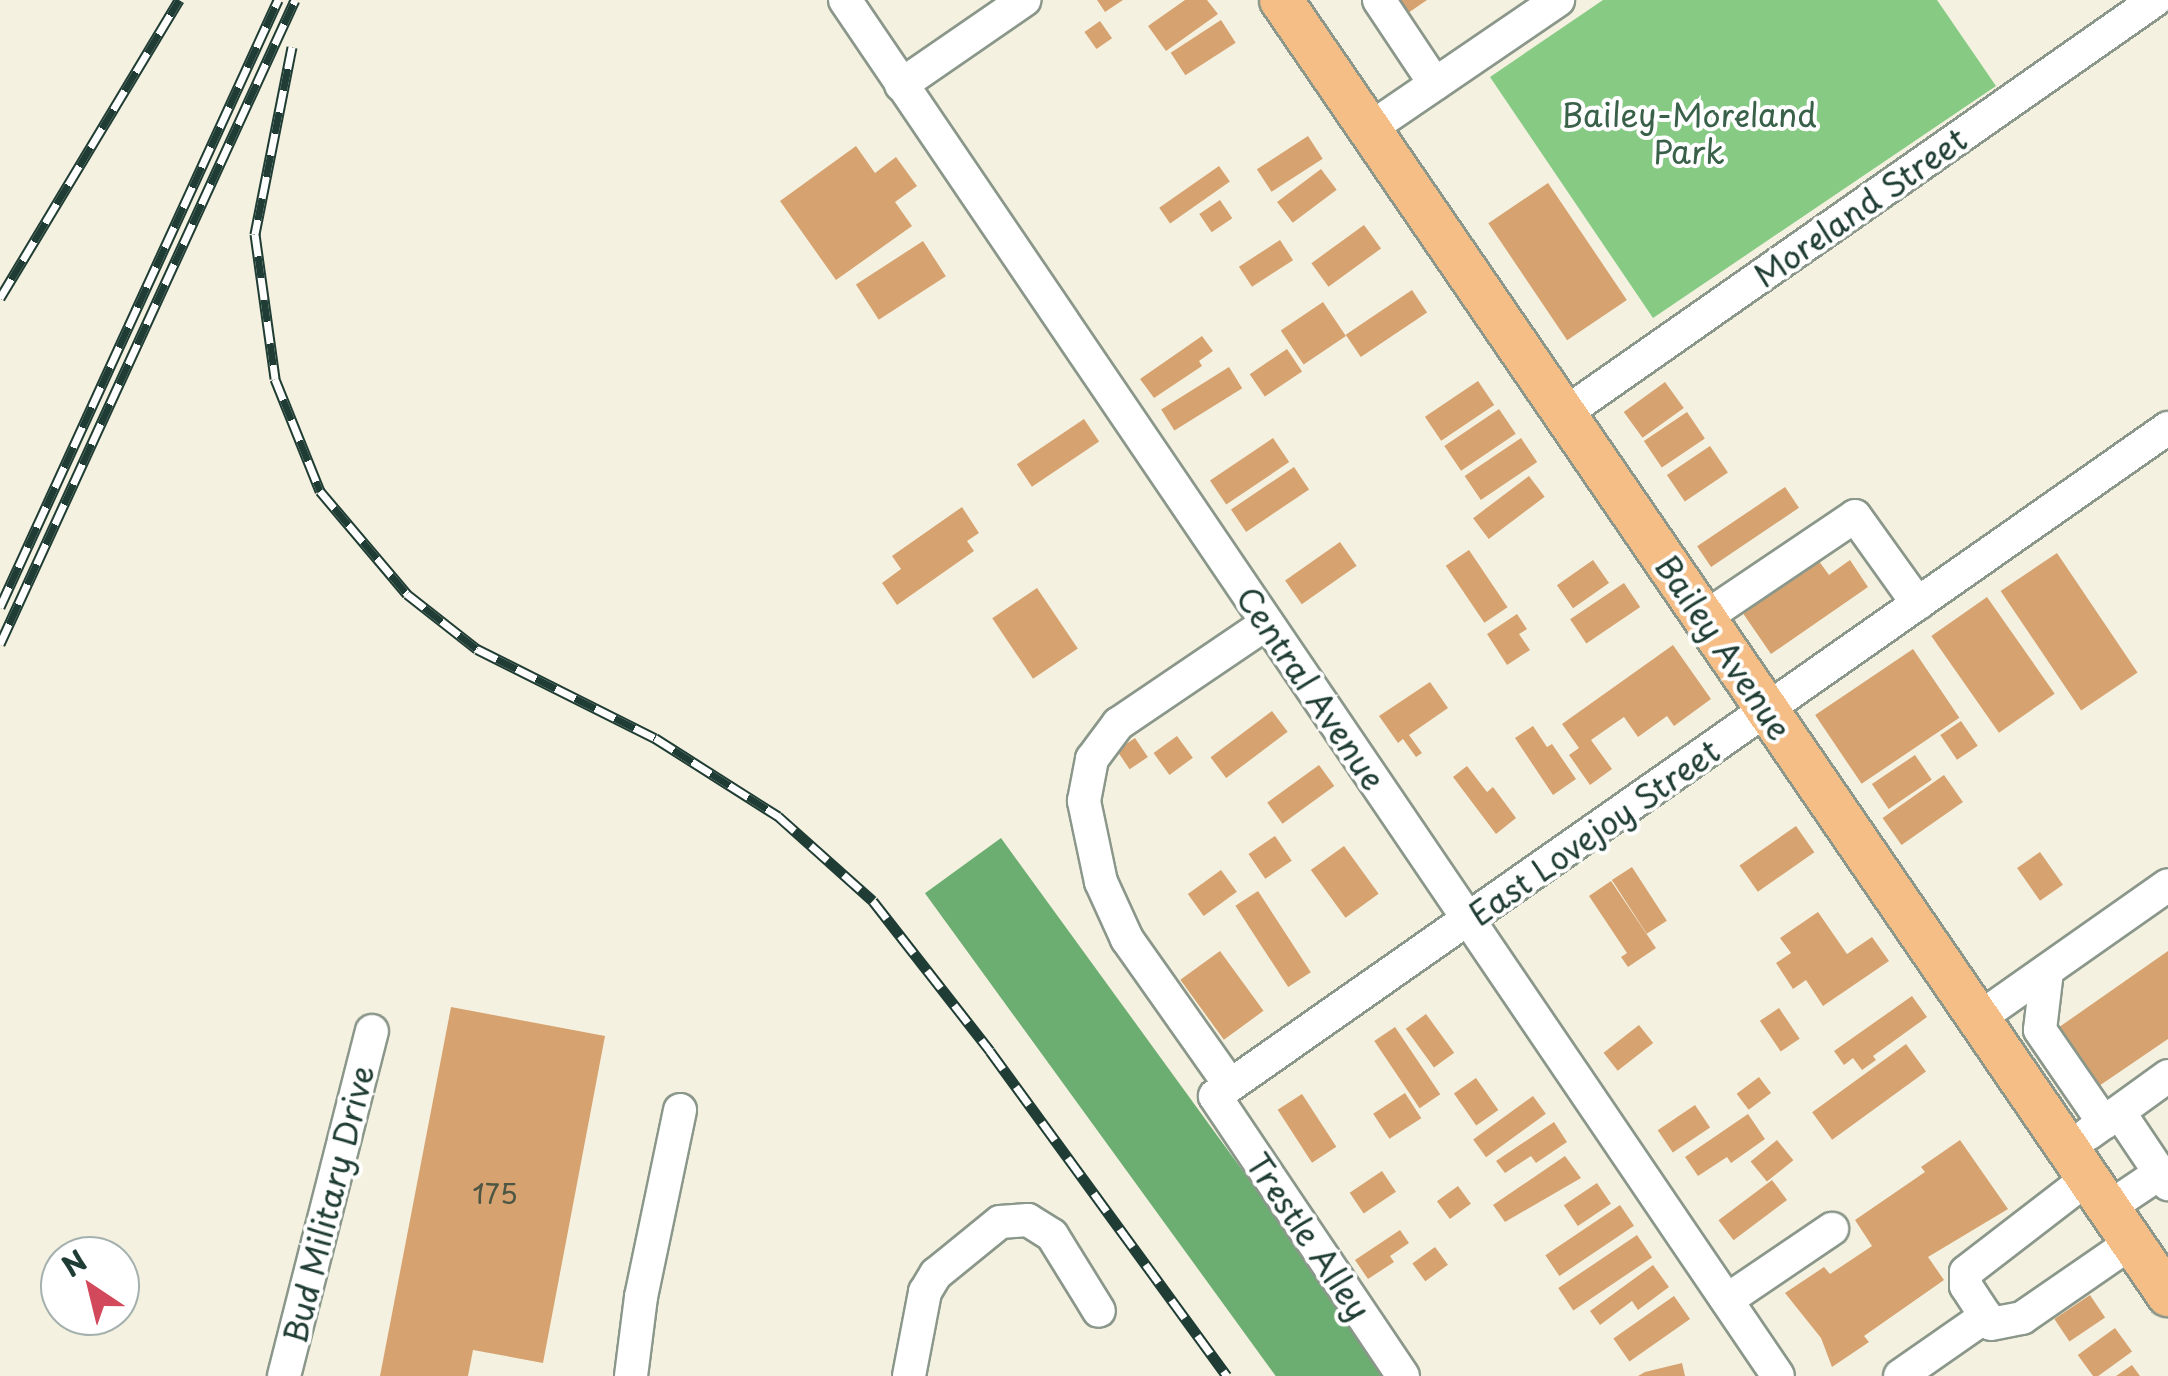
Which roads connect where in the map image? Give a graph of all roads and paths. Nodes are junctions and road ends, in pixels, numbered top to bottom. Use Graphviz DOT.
graph roads {
  1 [pos="845,0"];
  2 [pos="1024,0"];
  3 [pos="1378,0"];
  4 [pos="1558,0"];
  5 [pos="2155,0"];
  6 [pos="1286,2"];
  7 [pos="1435,84"];
  8 [pos="901,86"];
  9 [pos="1369,129"];
  10 [pos="1564,414"];
  11 [pos="2168,428"];
  12 [pos="1918,604"];
  13 [pos="1704,618"];
  14 [pos="1267,623"];
  15 [pos="1767,710"];
  16 [pos="2168,885"];
  17 [pos="1470,920"];
  18 [pos="2047,970"];
  19 [pos="1978,1018"];
  20 [pos="372,1032"];
  21 [pos="2168,1076"];
  22 [pos="1222,1090"];
  23 [pos="680,1110"];
  24 [pos="2111,1117"];
  25 [pos="2164,1178"];
  26 [pos="2099,1194"];
  27 [pos="1832,1228"];
  28 [pos="2168,1295"];
  29 [pos="1727,1300"];
  30 [pos="1099,1310"];
  31 [pos="1986,1316"];
  32 [pos="284,1376"];
  33 [pos="631,1376"];
  34 [pos="909,1376"];
  35 [pos="1403,1376"];
  36 [pos="1778,1376"];
  37 [pos="1900,1376"];
  1 -- 8 [label="street, Central Avenue"];
  2 -- 8 [label="street"];
  3 -- 7 [label="street"];
  4 -- 7 [label="street"];
  5 -- 10 [label="street, Moreland Street"];
  6 -- 9 [label="main road, Bailey Avenue"];
  7 -- 9 [label="street"];
  8 -- 14 [label="street, Central Avenue"];
  9 -- 10 [label="main road, Bailey Avenue"];
  10 -- 13 [label="main road, Bailey Avenue"];
  11 -- 12 [label="street, East Lovejoy Street"];
  12 -- 13 [label="street"];
  12 -- 15 [label="street, East Lovejoy Street"];
  13 -- 15 [label="main road, Bailey Avenue"];
  14 -- 17 [label="street, Central Avenue"];
  14 -- 22 [label="street, Trestle Alley"];
  15 -- 17 [label="street, East Lovejoy Street"];
  15 -- 19 [label="main road, Bailey Avenue"];
  16 -- 18 [label="street"];
  17 -- 22 [label="street, East Lovejoy Street"];
  17 -- 29 [label="street, Central Avenue"];
  18 -- 19 [label="street"];
  18 -- 24 [label="street"];
  19 -- 26 [label="main road, Bailey Avenue"];
  20 -- 32 [label="street, Bud Military Drive"];
  21 -- 24 [label="street"];
  22 -- 35 [label="street, Trestle Alley"];
  23 -- 33 [label="street"];
  24 -- 25 [label="street"];
  24 -- 26 [label="street"];
  25 -- 26 [label="street"];
  26 -- 28 [label="main road, Bailey Avenue"];
  26 -- 31 [label="street"];
  26 -- 31 [label="street"];
  27 -- 29 [label="street"];
  29 -- 36 [label="street, Central Avenue"];
  30 -- 34 [label="street"];
  31 -- 37 [label="street"];
}
